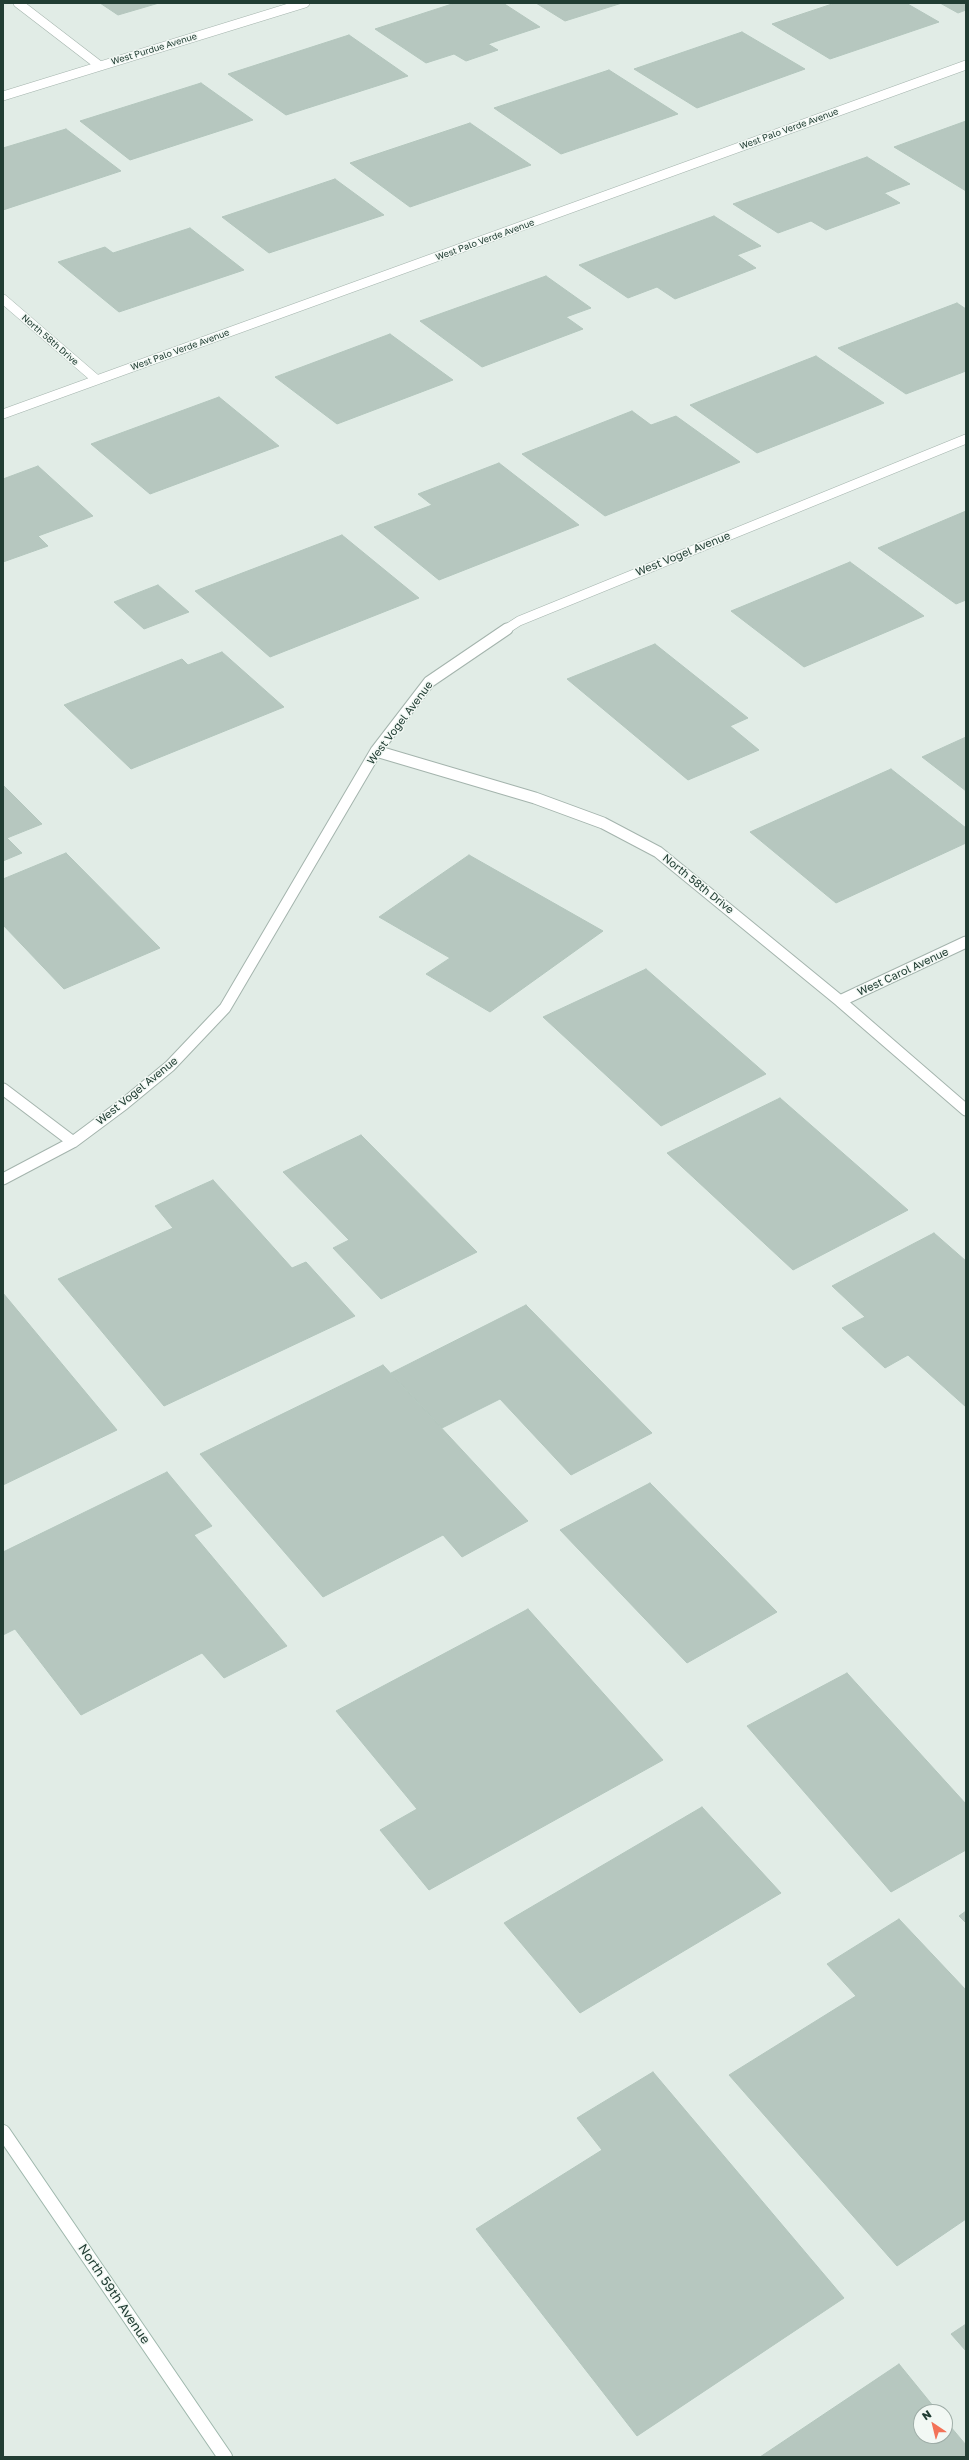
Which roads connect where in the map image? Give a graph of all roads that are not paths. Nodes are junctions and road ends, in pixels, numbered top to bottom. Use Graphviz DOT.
graph roads {
  1 [pos="18,3"];
  2 [pos="305,3"];
  3 [pos="966,65"];
  4 [pos="100,66"];
  5 [pos="3,96"];
  6 [pos="3,299"];
  7 [pos="97,380"];
  8 [pos="3,414"];
  9 [pos="966,439"];
  10 [pos="376,751"];
  11 [pos="966,942"];
  12 [pos="840,1001"];
  13 [pos="3,1089"];
  14 [pos="966,1110"];
  15 [pos="73,1142"];
  16 [pos="3,1179"];
  17 [pos="3,2132"];
  18 [pos="225,2457"];
  1 -- 4 [label="street"];
  2 -- 4 [label="street, West Purdue Avenue"];
  3 -- 7 [label="street, West Palo Verde Avenue"];
  4 -- 5 [label="street, West Purdue Avenue"];
  6 -- 7 [label="street, North 58th Drive"];
  7 -- 8 [label="street, West Palo Verde Avenue"];
  9 -- 10 [label="street, West Vogel Avenue"];
  10 -- 12 [label="street, North 58th Drive"];
  10 -- 15 [label="street, West Vogel Avenue"];
  11 -- 12 [label="street, West Carol Avenue"];
  12 -- 14 [label="street, North 58th Drive"];
  13 -- 15 [label="street"];
  15 -- 16 [label="street, West Vogel Avenue"];
  17 -- 18 [label="street, North 59th Avenue"];
}
